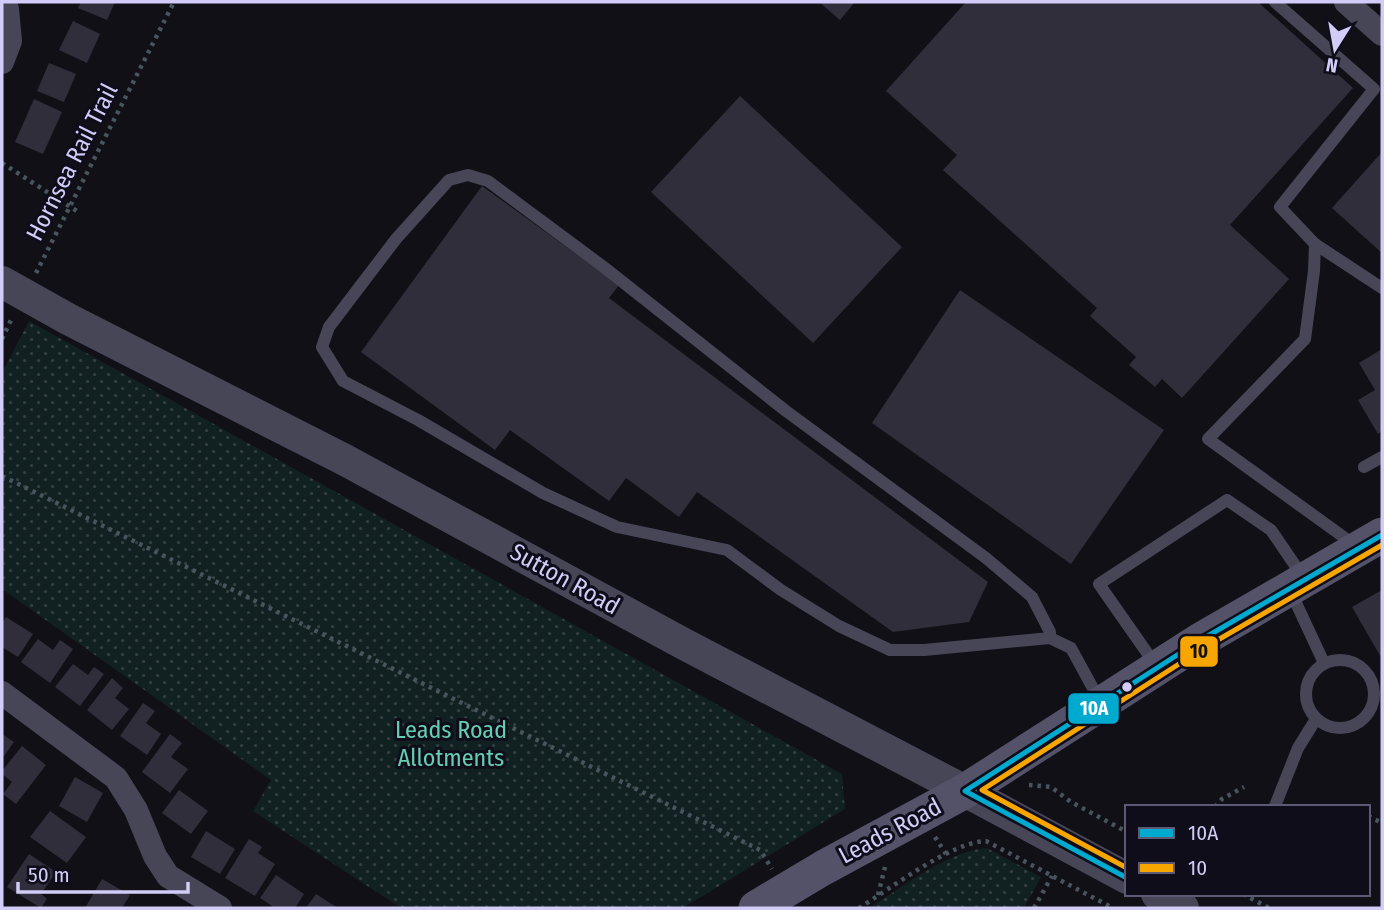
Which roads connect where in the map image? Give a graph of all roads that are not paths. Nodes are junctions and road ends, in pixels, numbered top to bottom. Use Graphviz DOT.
graph roads {
  1 [pos="1275,2"];
  2 [pos="1346,2"];
  3 [pos="9,6"];
  4 [pos="1382,34"];
  5 [pos="2,62"];
  6 [pos="1315,244"];
  7 [pos="17,281"];
  8 [pos="1382,288"];
  9 [pos="1382,457"];
  10 [pos="1364,467"];
  11 [pos="1371,542"];
  12 [pos="1297,584"];
  13 [pos="1050,638"];
  14 [pos="1324,663"];
  15 [pos="1158,667"];
  16 [pos="2,693"];
  17 [pos="1102,703"];
  18 [pos="1316,719"];
  19 [pos="965,791"];
  20 [pos="1275,805"];
  21 [pos="1125,877"];
  22 [pos="1161,896"];
  23 [pos="220,908"];
  24 [pos="756,908"];
  25 [pos="1183,908"];
  1 -- 6 [label="lane"];
  2 -- 4 [label="street"];
  3 -- 5 [label="street"];
  6 -- 8 [label="lane"];
  6 -- 11 [label="lane"];
  7 -- 19 [label="street, Sutton Road"];
  9 -- 10 [label="lane"];
  11 -- 12 [label="main road, Leads Road"];
  12 -- 14 [label="lane"];
  12 -- 15 [label="main road, Leads Road"];
  12 -- 15 [label="lane"];
  13 -- 13 [label="lane"];
  13 -- 17 [label="lane"];
  14 -- 18 [label="lane"];
  14 -- 18 [label="lane"];
  15 -- 17 [label="main road, Leads Road"];
  16 -- 23 [label="street"];
  17 -- 19 [label="main road, Leads Road"];
  18 -- 20 [label="lane"];
  19 -- 21 [label="street, Sutton Road"];
  19 -- 24 [label="main road, Leads Road"];
  22 -- 25 [label="street"];
}
